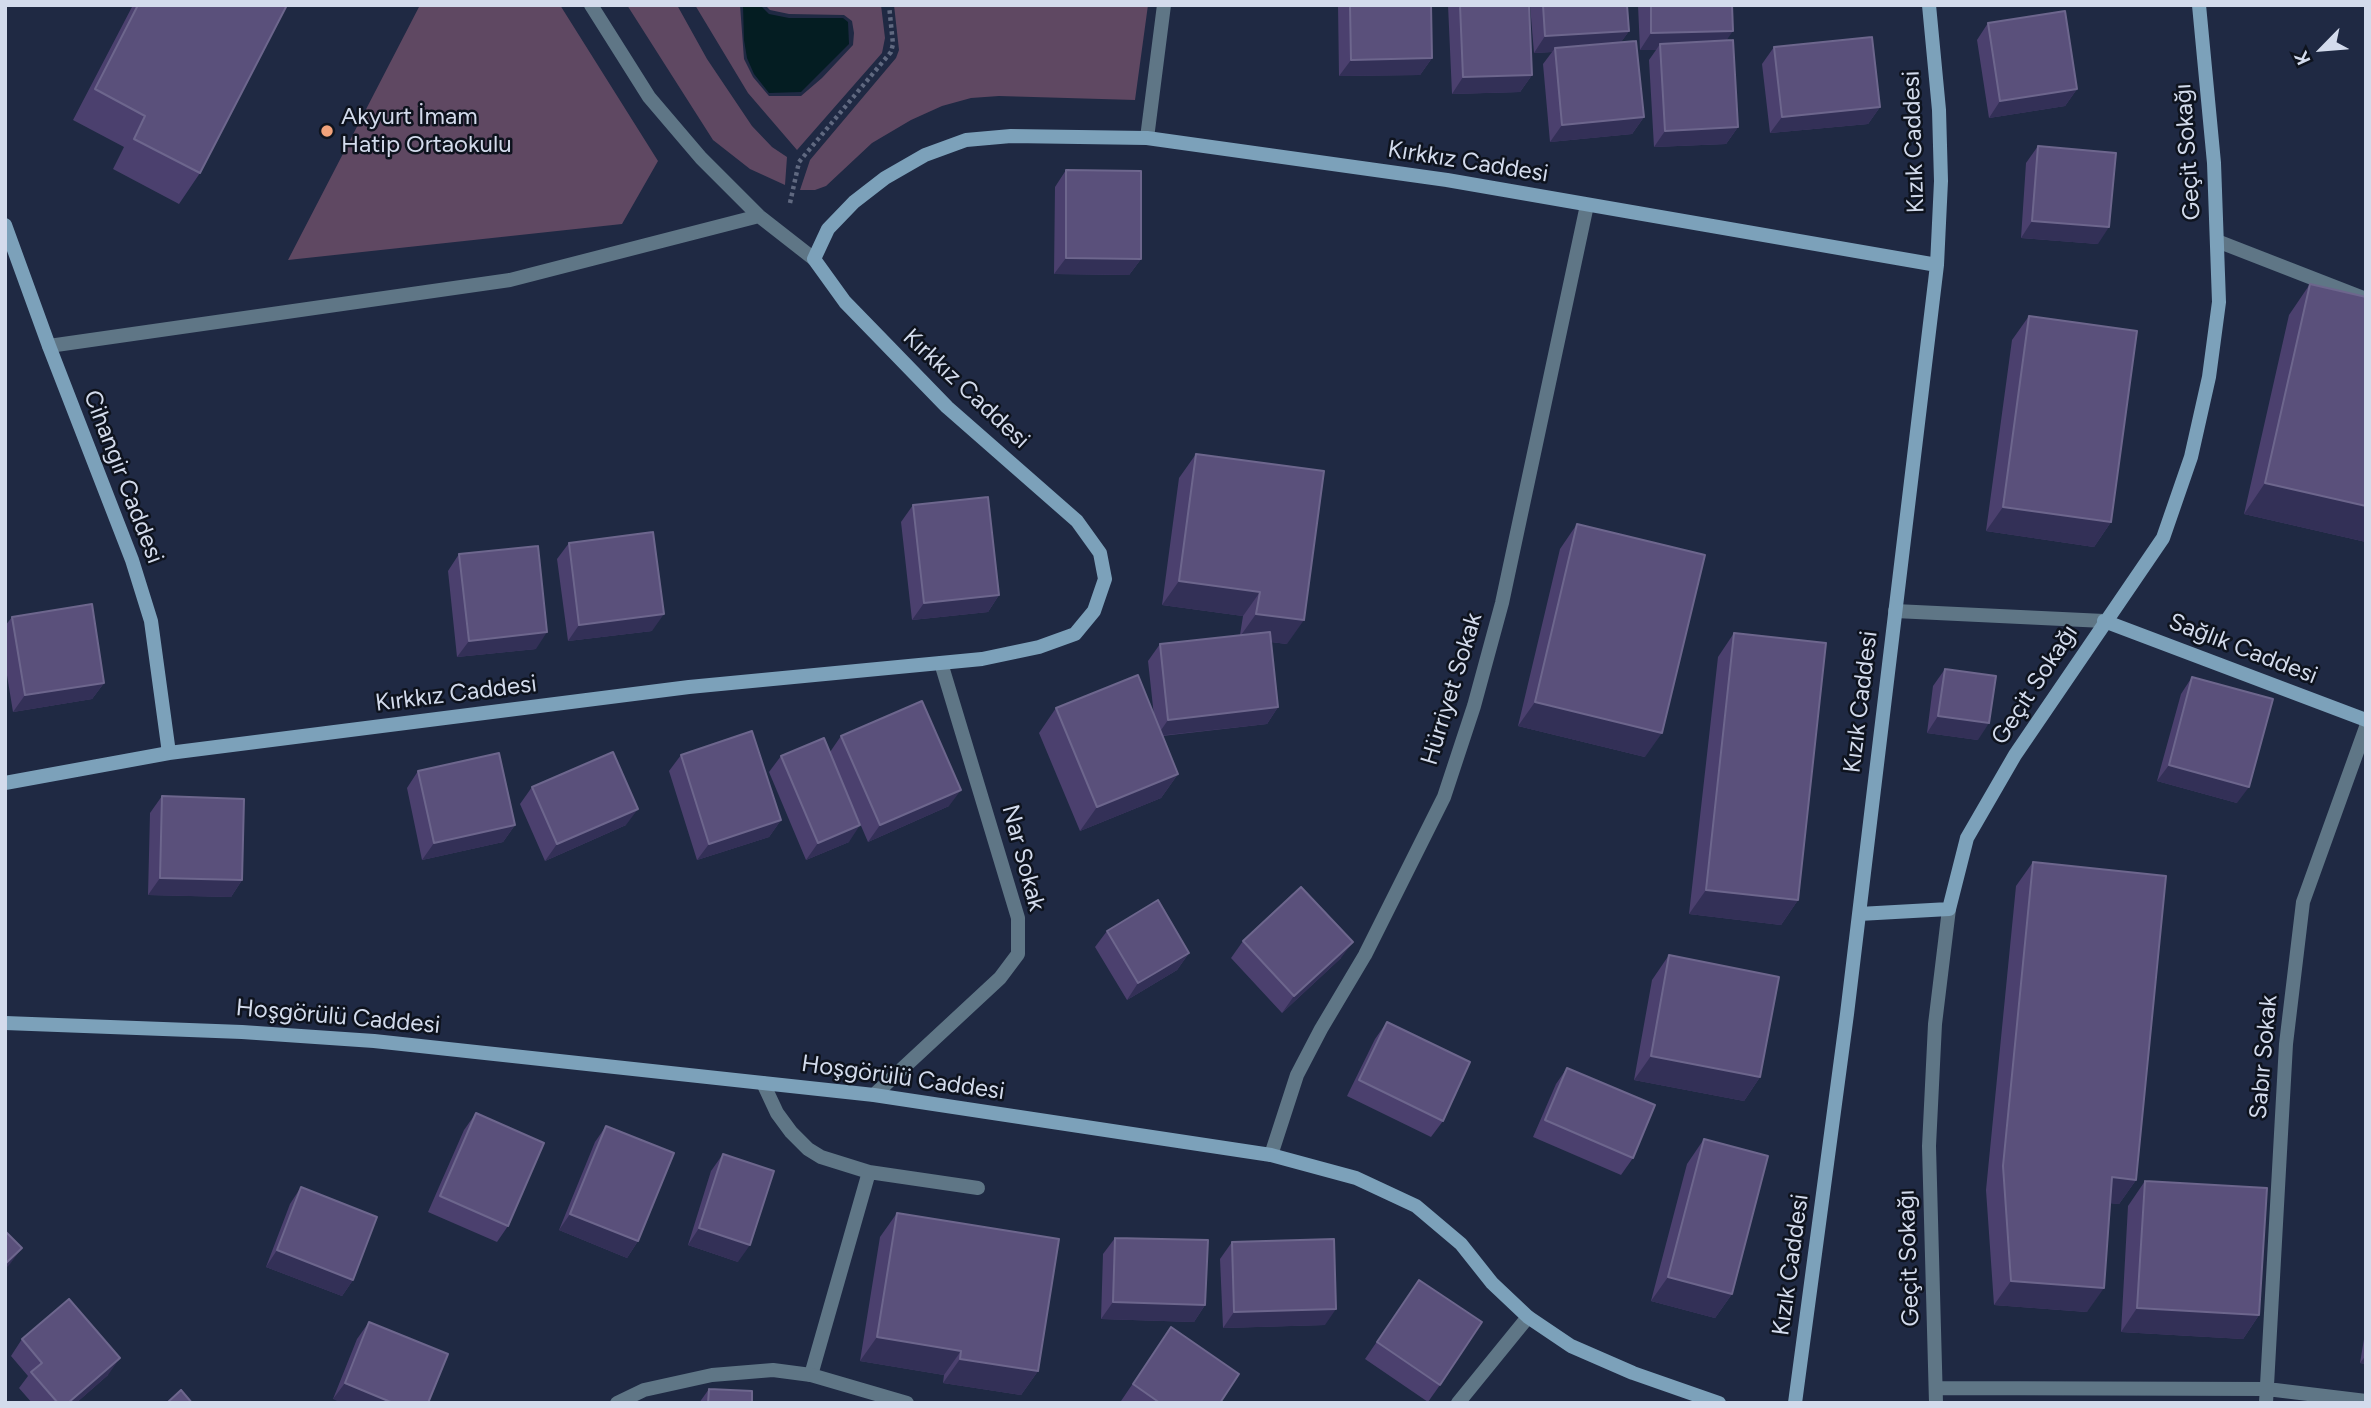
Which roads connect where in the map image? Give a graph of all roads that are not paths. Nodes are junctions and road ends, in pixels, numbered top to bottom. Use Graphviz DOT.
graph roads {
  1 [pos="591,5"];
  2 [pos="1164,5"];
  3 [pos="1929,5"];
  4 [pos="2199,5"];
  5 [pos="1147,138"];
  6 [pos="1587,205"];
  7 [pos="759,216"];
  8 [pos="5,225"];
  9 [pos="8,240"];
  10 [pos="2217,241"];
  11 [pos="814,259"];
  12 [pos="1937,265"];
  13 [pos="2366,299"];
  14 [pos="49,346"];
  15 [pos="1895,611"];
  16 [pos="2104,621"];
  17 [pos="942,663"];
  18 [pos="2366,720"];
  19 [pos="2366,727"];
  20 [pos="169,753"];
  21 [pos="5,783"];
  22 [pos="1949,909"];
  23 [pos="1858,914"];
  24 [pos="5,1023"];
  25 [pos="763,1083"];
  26 [pos="874,1095"];
  27 [pos="1271,1155"];
  28 [pos="869,1172"];
  29 [pos="978,1188"];
  30 [pos="1528,1317"];
  31 [pos="811,1375"];
  32 [pos="1936,1396"];
  33 [pos="2266,1396"];
  34 [pos="2366,1401"];
  35 [pos="617,1403"];
  36 [pos="907,1403"];
  37 [pos="1458,1403"];
  38 [pos="1719,1403"];
  39 [pos="1796,1403"];
  1 -- 7 [label="street"];
  2 -- 5 [label="street"];
  3 -- 12 [label="street, Kızık Caddesi"];
  4 -- 10 [label="street, Geçit Sokağı"];
  5 -- 6 [label="street, Kırkkız Caddesi"];
  5 -- 11 [label="street, Kırkkız Caddesi"];
  6 -- 12 [label="street, Kırkkız Caddesi"];
  6 -- 27 [label="street, Hürriyet Sokak"];
  7 -- 11 [label="street"];
  7 -- 14 [label="street"];
  8 -- 9 [label="street, Cihangir Caddesi"];
  9 -- 14 [label="street, Cihangir Caddesi"];
  10 -- 13 [label="street"];
  10 -- 16 [label="street, Geçit Sokağı"];
  11 -- 17 [label="street, Kırkkız Caddesi"];
  12 -- 15 [label="street, Kızık Caddesi"];
  14 -- 20 [label="street, Cihangir Caddesi"];
  15 -- 16 [label="street"];
  15 -- 23 [label="street, Kızık Caddesi"];
  16 -- 18 [label="street, Sağlık Caddesi"];
  16 -- 22 [label="street, Geçit Sokağı"];
  17 -- 20 [label="street, Kırkkız Caddesi"];
  17 -- 26 [label="street, Nar Sokak"];
  19 -- 33 [label="street, Sabır Sokak"];
  20 -- 21 [label="street, Kırkkız Caddesi"];
  22 -- 23 [label="street"];
  22 -- 32 [label="street, Geçit Sokağı"];
  23 -- 39 [label="street, Kızık Caddesi"];
  24 -- 25 [label="street, Hoşgörülü Caddesi"];
  25 -- 26 [label="street, Hoşgörülü Caddesi"];
  25 -- 28 [label="street"];
  26 -- 27 [label="street, Hoşgörülü Caddesi"];
  27 -- 30 [label="street, Hoşgörülü Caddesi"];
  28 -- 29 [label="street"];
  28 -- 31 [label="street"];
  30 -- 37 [label="street"];
  30 -- 38 [label="street, Hoşgörülü Caddesi"];
  31 -- 35 [label="street"];
  31 -- 36 [label="street"];
  32 -- 33 [label="street"];
  33 -- 34 [label="street"];
}
